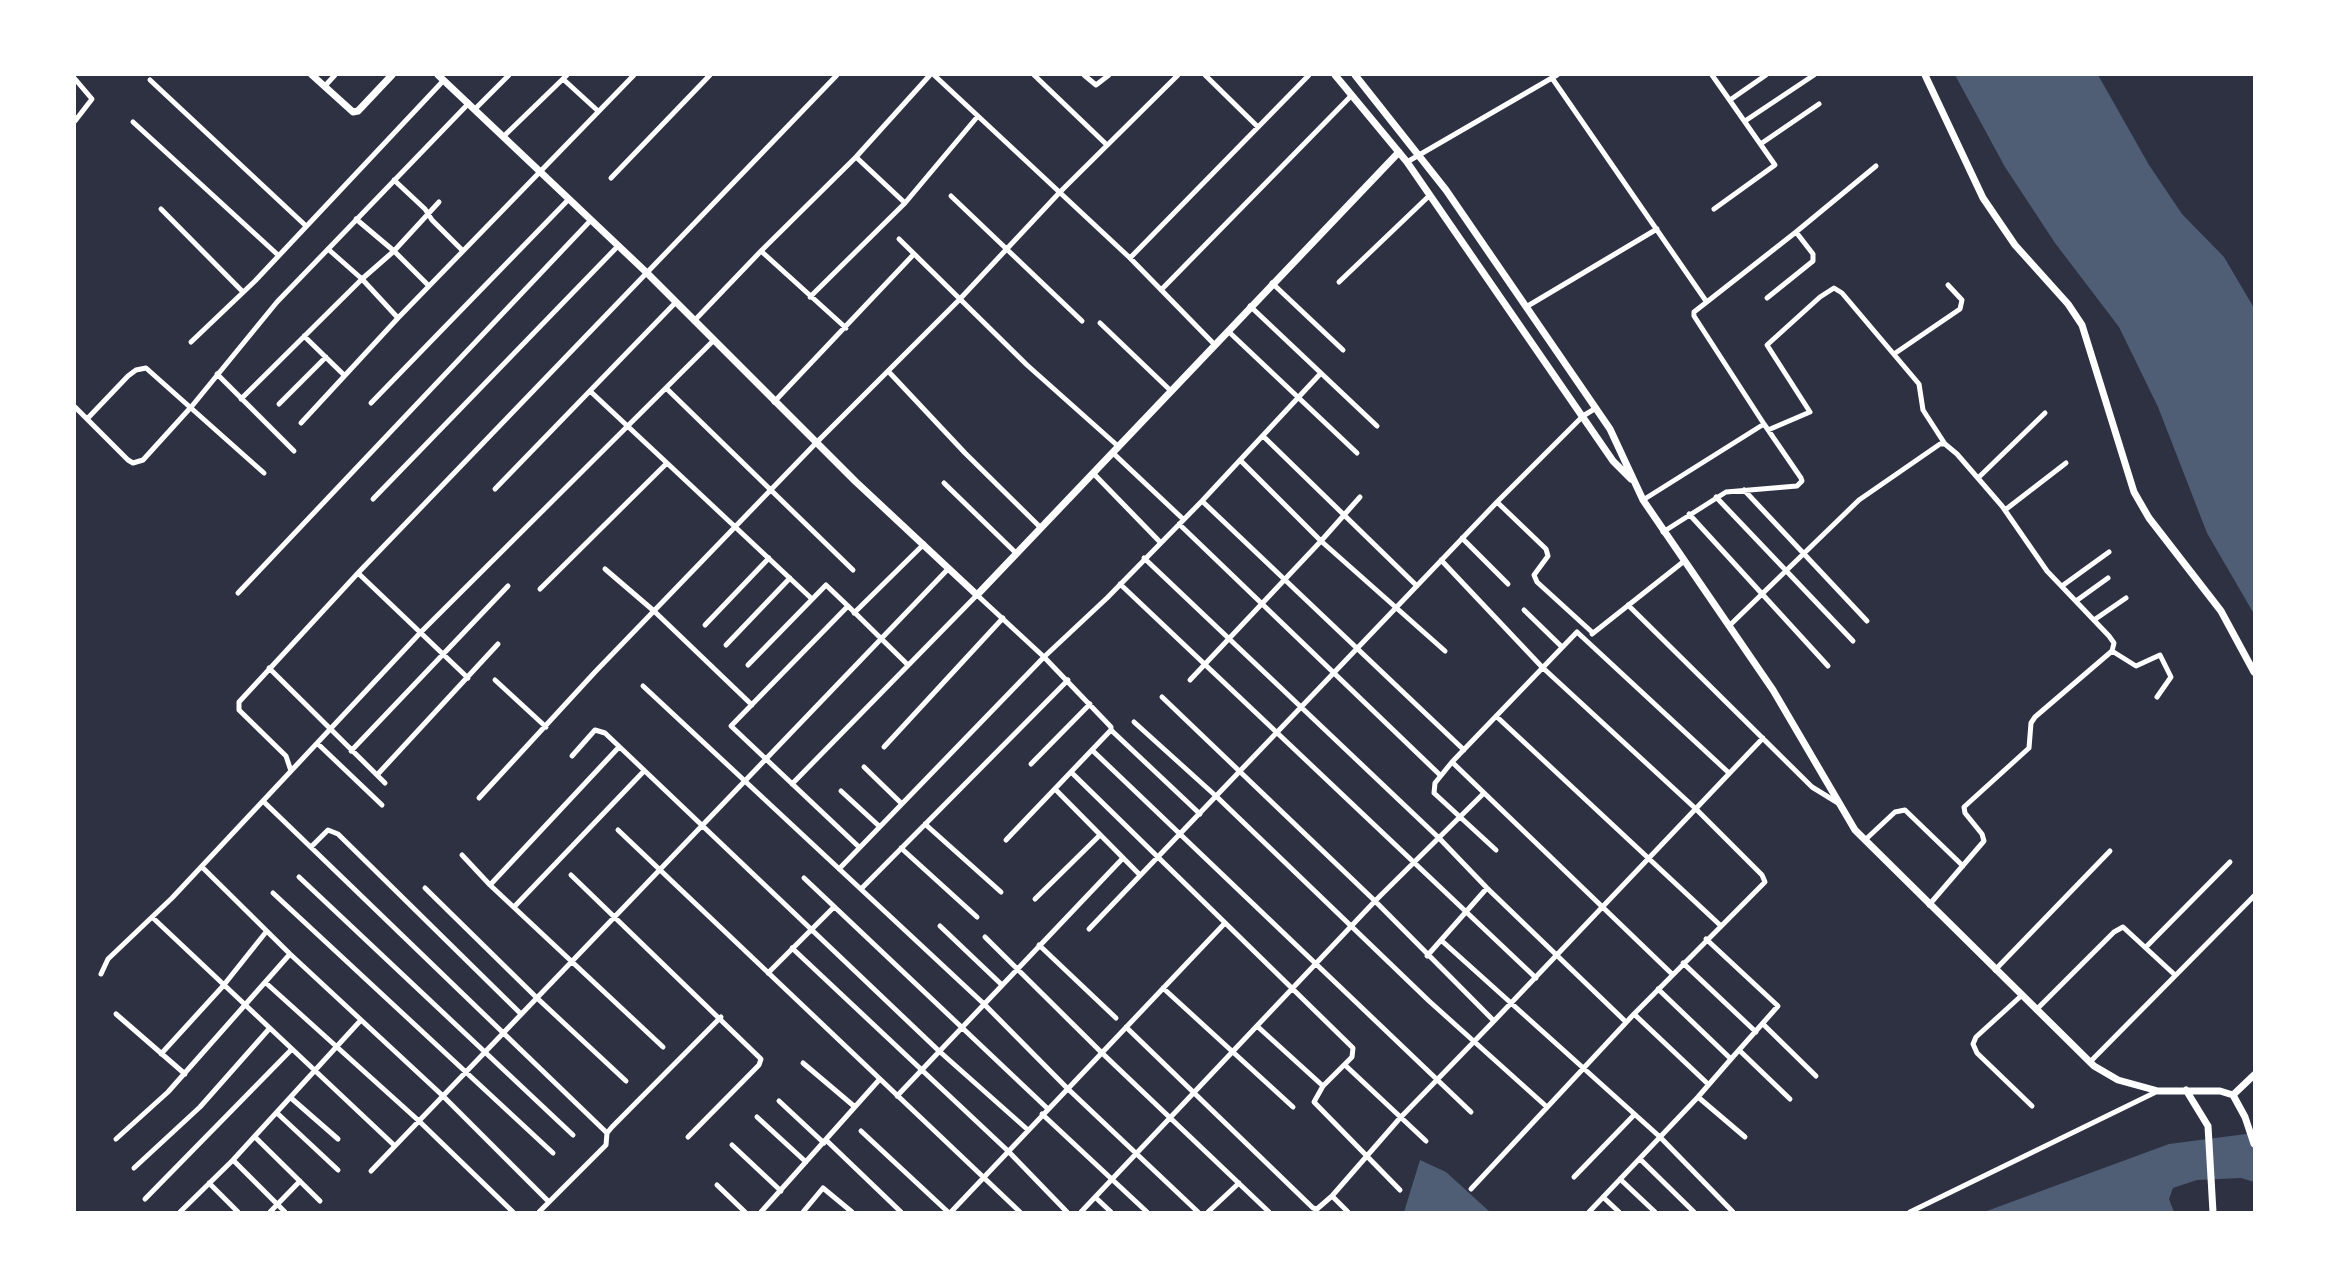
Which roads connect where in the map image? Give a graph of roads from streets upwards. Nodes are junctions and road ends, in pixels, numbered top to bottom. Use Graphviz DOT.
graph roads {
  1 [pos="312,75"];
  2 [pos="334,75"];
  3 [pos="392,75"];
  4 [pos="509,75"];
  5 [pos="634,75"];
  6 [pos="710,75"];
  7 [pos="837,75"];
  8 [pos="932,75"];
  9 [pos="1034,75"];
  10 [pos="1084,75"];
  11 [pos="1109,75"];
  12 [pos="1178,75"];
  13 [pos="1204,75"];
  14 [pos="1309,75"];
  15 [pos="1335,75"];
  16 [pos="1355,75"];
  17 [pos="1766,75"];
  18 [pos="1814,75"];
  19 [pos="1925,75"];
  20 [pos="1554,76"];
  21 [pos="1715,76"];
  22 [pos="565,77"];
  23 [pos="441,78"];
  24 [pos="76,80"];
  25 [pos="150,80"];
  26 [pos="324,87"];
  27 [pos="1351,96"];
  28 [pos="1730,100"];
  29 [pos="1819,104"];
  30 [pos="472,106"];
  31 [pos="598,111"];
  32 [pos="978,116"];
  33 [pos="1745,120"];
  34 [pos="75,121"];
  35 [pos="133,122"];
  36 [pos="1258,127"];
  37 [pos="504,136"];
  38 [pos="1762,143"];
  39 [pos="1107,146"];
  40 [pos="1399,152"];
  41 [pos="1418,154"];
  42 [pos="856,158"];
  43 [pos="1407,162"];
  44 [pos="1876,166"];
  45 [pos="540,171"];
  46 [pos="611,178"];
  47 [pos="394,180"];
  48 [pos="1060,192"];
  49 [pos="1430,195"];
  50 [pos="951,196"];
  51 [pos="569,199"];
  52 [pos="440,202"];
  53 [pos="905,203"];
  54 [pos="160,209"];
  55 [pos="1714,209"];
  56 [pos="428,214"];
  57 [pos="356,219"];
  58 [pos="591,220"];
  59 [pos="305,225"];
  60 [pos="1657,229"];
  61 [pos="1796,232"];
  62 [pos="898,239"];
  63 [pos="618,246"];
  64 [pos="328,249"];
  65 [pos="1008,249"];
  66 [pos="394,251"];
  67 [pos="463,251"];
  68 [pos="761,251"];
  69 [pos="914,254"];
  70 [pos="278,255"];
  71 [pos="1130,258"];
  72 [pos="646,272"];
  73 [pos="362,279"];
  74 [pos="1339,282"];
  75 [pos="1272,283"];
  76 [pos="1948,285"];
  77 [pos="429,286"];
  78 [pos="1161,290"];
  79 [pos="243,292"];
  80 [pos="810,297"];
  81 [pos="1767,298"];
  82 [pos="959,300"];
  83 [pos="1706,301"];
  84 [pos="676,302"];
  85 [pos="1250,306"];
  86 [pos="1526,307"];
  87 [pos="398,318"];
  88 [pos="694,321"];
  89 [pos="1082,321"];
  90 [pos="1100,322"];
  91 [pos="846,328"];
  92 [pos="1227,331"];
  93 [pos="304,336"];
  94 [pos="713,341"];
  95 [pos="191,342"];
  96 [pos="1214,344"];
  97 [pos="1344,350"];
  98 [pos="1894,354"];
  99 [pos="326,357"];
  100 [pos="888,371"];
  101 [pos="1321,373"];
  102 [pos="217,374"];
  103 [pos="344,375"];
  104 [pos="666,388"];
  105 [pos="590,391"];
  106 [pos="1171,391"];
  107 [pos="241,399"];
  108 [pos="1298,399"];
  109 [pos="774,402"];
  110 [pos="371,403"];
  111 [pos="279,404"];
  112 [pos="192,406"];
  113 [pos="75,407"];
  114 [pos="1596,408"];
  115 [pos="2045,413"];
  116 [pos="1583,416"];
  117 [pos="87,420"];
  118 [pos="301,423"];
  119 [pos="1764,424"];
  120 [pos="629,426"];
  121 [pos="1377,426"];
  122 [pos="1768,430"];
  123 [pos="1264,437"];
  124 [pos="816,443"];
  125 [pos="1946,444"];
  126 [pos="1119,447"];
  127 [pos="294,451"];
  128 [pos="1113,453"];
  129 [pos="1357,453"];
  130 [pos="1241,461"];
  131 [pos="667,462"];
  132 [pos="2066,463"];
  133 [pos="264,473"];
  134 [pos="1093,473"];
  135 [pos="1978,478"];
  136 [pos="1633,481"];
  137 [pos="945,483"];
  138 [pos="495,489"];
  139 [pos="771,490"];
  140 [pos="1744,490"];
  141 [pos="1360,496"];
  142 [pos="1716,496"];
  143 [pos="373,499"];
  144 [pos="1643,500"];
  145 [pos="1202,501"];
  146 [pos="1497,502"];
  147 [pos="2005,510"];
  148 [pos="1689,514"];
  149 [pos="1343,516"];
  150 [pos="1181,521"];
  151 [pos="735,528"];
  152 [pos="1041,528"];
  153 [pos="1664,532"];
  154 [pos="1462,538"];
  155 [pos="1160,542"];
  156 [pos="1321,542"];
  157 [pos="924,544"];
  158 [pos="2109,552"];
  159 [pos="1804,553"];
  160 [pos="1017,554"];
  161 [pos="769,558"];
  162 [pos="1144,558"];
  163 [pos="1441,560"];
  164 [pos="1683,562"];
  165 [pos="949,568"];
  166 [pos="605,569"];
  167 [pos="853,570"];
  168 [pos="1786,572"];
  169 [pos="358,573"];
  170 [pos="790,578"];
  171 [pos="2108,578"];
  172 [pos="1285,580"];
  173 [pos="1120,584"];
  174 [pos="1508,584"];
  175 [pos="508,586"];
  176 [pos="1417,586"];
  177 [pos="2062,586"];
  178 [pos="540,589"];
  179 [pos="238,594"];
  180 [pos="976,595"];
  181 [pos="1763,595"];
  182 [pos="2126,598"];
  183 [pos="812,599"];
  184 [pos="2076,601"];
  185 [pos="1261,603"];
  186 [pos="1628,605"];
  187 [pos="848,606"];
  188 [pos="1397,607"];
  189 [pos="1524,610"];
  190 [pos="654,611"];
  191 [pos="854,613"];
  192 [pos="1003,618"];
  193 [pos="2094,620"];
  194 [pos="1867,621"];
  195 [pos="705,626"];
  196 [pos="1729,626"];
  197 [pos="421,632"];
  198 [pos="1593,633"];
  199 [pos="881,638"];
  200 [pos="1586,638"];
  201 [pos="1230,640"];
  202 [pos="1853,641"];
  203 [pos="498,644"];
  204 [pos="726,645"];
  205 [pos="1562,647"];
  206 [pos="1358,648"];
  207 [pos="1445,651"];
  208 [pos="2112,651"];
  209 [pos="444,656"];
  210 [pos="1044,657"];
  211 [pos="908,664"];
  212 [pos="1206,664"];
  213 [pos="748,665"];
  214 [pos="1828,666"];
  215 [pos="1542,667"];
  216 [pos="269,668"];
  217 [pos="2254,672"];
  218 [pos="1335,673"];
  219 [pos="468,678"];
  220 [pos="495,680"];
  221 [pos="1068,680"];
  222 [pos="1190,680"];
  223 [pos="643,686"];
  224 [pos="1162,697"];
  225 [pos="2157,697"];
  226 [pos="1090,704"];
  227 [pos="752,705"];
  228 [pos="1302,708"];
  229 [pos="1496,716"];
  230 [pos="1134,722"];
  231 [pos="546,727"];
  232 [pos="1111,730"];
  233 [pos="330,731"];
  234 [pos="1277,734"];
  235 [pos="1763,738"];
  236 [pos="318,744"];
  237 [pos="619,747"];
  238 [pos="884,747"];
  239 [pos="351,750"];
  240 [pos="1092,750"];
  241 [pos="1464,750"];
  242 [pos="572,756"];
  243 [pos="766,759"];
  244 [pos="1452,762"];
  245 [pos="1031,764"];
  246 [pos="864,767"];
  247 [pos="1241,770"];
  248 [pos="291,771"];
  249 [pos="644,771"];
  250 [pos="1071,772"];
  251 [pos="1729,773"];
  252 [pos="377,775"];
  253 [pos="1440,775"];
  254 [pos="746,781"];
  255 [pos="385,783"];
  256 [pos="792,784"];
  257 [pos="1054,789"];
  258 [pos="841,791"];
  259 [pos="1483,794"];
  260 [pos="1217,797"];
  261 [pos="479,798"];
  262 [pos="264,802"];
  263 [pos="901,803"];
  264 [pos="1838,803"];
  265 [pos="382,805"];
  266 [pos="1696,809"];
  267 [pos="1200,814"];
  268 [pos="1460,819"];
  269 [pos="925,824"];
  270 [pos="703,826"];
  271 [pos="879,826"];
  272 [pos="618,830"];
  273 [pos="1181,834"];
  274 [pos="1100,835"];
  275 [pos="1439,838"];
  276 [pos="1006,840"];
  277 [pos="1865,840"];
  278 [pos="310,847"];
  279 [pos="859,847"];
  280 [pos="901,848"];
  281 [pos="1496,850"];
  282 [pos="2110,851"];
  283 [pos="462,855"];
  284 [pos="1158,857"];
  285 [pos="1123,858"];
  286 [pos="1648,859"];
  287 [pos="2230,862"];
  288 [pos="1414,864"];
  289 [pos="1963,866"];
  290 [pos="202,867"];
  291 [pos="838,869"];
  292 [pos="659,871"];
  293 [pos="571,875"];
  294 [pos="1140,875"];
  295 [pos="299,878"];
  296 [pos="804,878"];
  297 [pos="490,885"];
  298 [pos="425,888"];
  299 [pos="1487,888"];
  300 [pos="861,889"];
  301 [pos="1001,892"];
  302 [pos="273,893"];
  303 [pos="2254,896"];
  304 [pos="1035,899"];
  305 [pos="1375,901"];
  306 [pos="1929,905"];
  307 [pos="514,907"];
  308 [pos="834,907"];
  309 [pos="1603,907"];
  310 [pos="1465,913"];
  311 [pos="152,917"];
  312 [pos="976,917"];
  313 [pos="614,918"];
  314 [pos="1225,924"];
  315 [pos="1720,925"];
  316 [pos="940,926"];
  317 [pos="1353,927"];
  318 [pos="1089,929"];
  319 [pos="811,930"];
  320 [pos="266,932"];
  321 [pos="985,937"];
  322 [pos="1706,939"];
  323 [pos="1442,940"];
  324 [pos="1039,945"];
  325 [pos="2146,947"];
  326 [pos="792,948"];
  327 [pos="290,954"];
  328 [pos="1557,955"];
  329 [pos="1427,956"];
  330 [pos="572,962"];
  331 [pos="1683,963"];
  332 [pos="1316,964"];
  333 [pos="1017,969"];
  334 [pos="1995,970"];
  335 [pos="768,973"];
  336 [pos="100,974"];
  337 [pos="1672,974"];
  338 [pos="2175,975"];
  339 [pos="1536,978"];
  340 [pos="266,983"];
  341 [pos="1002,985"];
  342 [pos="222,986"];
  343 [pos="1163,988"];
  344 [pos="1658,988"];
  345 [pos="1292,990"];
  346 [pos="2021,996"];
  347 [pos="537,998"];
  348 [pos="1512,1002"];
  349 [pos="983,1003"];
  350 [pos="246,1007"];
  351 [pos="2036,1010"];
  352 [pos="116,1014"];
  353 [pos="521,1014"];
  354 [pos="1634,1014"];
  355 [pos="721,1017"];
  356 [pos="1116,1018"];
  357 [pos="361,1020"];
  358 [pos="1494,1021"];
  359 [pos="1626,1022"];
  360 [pos="1763,1024"];
  361 [pos="1257,1026"];
  362 [pos="960,1027"];
  363 [pos="1126,1027"];
  364 [pos="269,1029"];
  365 [pos="1756,1032"];
  366 [pos="503,1034"];
  367 [pos="1474,1043"];
  368 [pos="336,1047"];
  369 [pos="663,1047"];
  370 [pos="291,1050"];
  371 [pos="1739,1050"];
  372 [pos="939,1051"];
  373 [pos="485,1052"];
  374 [pos="1233,1052"];
  375 [pos="1101,1053"];
  376 [pos="161,1054"];
  377 [pos="1731,1059"];
  378 [pos="2090,1062"];
  379 [pos="803,1063"];
  380 [pos="1345,1065"];
  381 [pos="1584,1068"];
  382 [pos="921,1071"];
  383 [pos="315,1072"];
  384 [pos="465,1073"];
  385 [pos="184,1074"];
  386 [pos="2254,1075"];
  387 [pos="1816,1076"];
  388 [pos="1439,1079"];
  389 [pos="879,1080"];
  390 [pos="626,1081"];
  391 [pos="1708,1084"];
  392 [pos="1323,1086"];
  393 [pos="1067,1088"];
  394 [pos="2186,1090"];
  395 [pos="2158,1091"];
  396 [pos="1195,1092"];
  397 [pos="2233,1095"];
  398 [pos="443,1096"];
  399 [pos="897,1096"];
  400 [pos="1698,1097"];
  401 [pos="291,1098"];
  402 [pos="1790,1099"];
  403 [pos="779,1101"];
  404 [pos="2032,1106"];
  405 [pos="855,1107"];
  406 [pos="1293,1107"];
  407 [pos="1547,1107"];
  408 [pos="1047,1109"];
  409 [pos="1471,1112"];
  410 [pos="277,1113"];
  411 [pos="1042,1114"];
  412 [pos="1634,1115"];
  413 [pos="757,1117"];
  414 [pos="1171,1117"];
  415 [pos="1400,1118"];
  416 [pos="419,1121"];
  417 [pos="1028,1130"];
  418 [pos="861,1131"];
  419 [pos="607,1133"];
  420 [pos="573,1135"];
  421 [pos="255,1137"];
  422 [pos="688,1137"];
  423 [pos="1659,1137"];
  424 [pos="1745,1137"];
  425 [pos="116,1139"];
  426 [pos="338,1139"];
  427 [pos="825,1141"];
  428 [pos="1426,1141"];
  429 [pos="2254,1144"];
  430 [pos="732,1145"];
  431 [pos="395,1146"];
  432 [pos="1008,1151"];
  433 [pos="1136,1153"];
  434 [pos="553,1154"];
  435 [pos="1366,1156"];
  436 [pos="1640,1159"];
  437 [pos="233,1160"];
  438 [pos="806,1162"];
  439 [pos="134,1167"];
  440 [pos="338,1170"];
  441 [pos="371,1171"];
  442 [pos="983,1178"];
  443 [pos="1574,1178"];
  444 [pos="1112,1179"];
  445 [pos="1620,1179"];
  446 [pos="300,1181"];
  447 [pos="209,1183"];
  448 [pos="1239,1183"];
  449 [pos="717,1185"];
  450 [pos="1471,1189"];
  451 [pos="1400,1190"];
  452 [pos="781,1191"];
  453 [pos="1332,1196"];
  454 [pos="1095,1197"];
  455 [pos="1603,1197"];
  456 [pos="145,1199"];
  457 [pos="320,1201"];
  458 [pos="549,1202"];
  459 [pos="277,1204"];
  460 [pos="2213,1211"];
  461 [pos="180,1212"];
  462 [pos="238,1212"];
  463 [pos="270,1212"];
  464 [pos="285,1212"];
  465 [pos="513,1212"];
  466 [pos="539,1212"];
  467 [pos="745,1212"];
  468 [pos="761,1212"];
  469 [pos="803,1212"];
  470 [pos="852,1212"];
  471 [pos="901,1212"];
  472 [pos="950,1212"];
  473 [pos="1020,1212"];
  474 [pos="1067,1212"];
  475 [pos="1081,1212"];
  476 [pos="1111,1212"];
  477 [pos="1147,1212"];
  478 [pos="1198,1212"];
  479 [pos="1208,1212"];
  480 [pos="1269,1212"];
  481 [pos="1348,1212"];
  482 [pos="1589,1212"];
  483 [pos="1619,1212"];
  484 [pos="1655,1212"];
  485 [pos="1694,1212"];
  486 [pos="1733,1212"];
  487 [pos="1910,1212"];
  1 -- 26 [label="street"];
  2 -- 26 [label="street"];
  3 -- 26 [label="street"];
  4 -- 30 [label="street"];
  5 -- 31 [label="street"];
  6 -- 46 [label="street"];
  7 -- 72 [label="street"];
  8 -- 32 [label="street"];
  8 -- 42 [label="street"];
  9 -- 39 [label="street"];
  10 -- 11 [label="street"];
  12 -- 39 [label="street"];
  13 -- 36 [label="street"];
  14 -- 36 [label="street"];
  15 -- 27 [label="street"];
  16 -- 41 [label="street"];
  17 -- 28 [label="street"];
  18 -- 33 [label="street"];
  19 -- 217 [label="street"];
  20 -- 41 [label="street"];
  20 -- 60 [label="street"];
  21 -- 28 [label="street"];
  22 -- 31 [label="street"];
  22 -- 37 [label="street"];
  23 -- 30 [label="street"];
  23 -- 59 [label="street"];
  24 -- 34 [label="street"];
  25 -- 59 [label="street"];
  27 -- 40 [label="street"];
  27 -- 78 [label="street"];
  28 -- 33 [label="street"];
  29 -- 38 [label="street"];
  30 -- 37 [label="street"];
  30 -- 47 [label="street"];
  31 -- 45 [label="street"];
  32 -- 48 [label="street"];
  32 -- 53 [label="street"];
  33 -- 38 [label="street"];
  35 -- 70 [label="street"];
  36 -- 71 [label="street"];
  37 -- 45 [label="street"];
  38 -- 55 [label="street"];
  39 -- 48 [label="street"];
  40 -- 43 [label="street"];
  40 -- 75 [label="street"];
  41 -- 43 [label="street"];
  41 -- 86 [label="street"];
  42 -- 53 [label="street"];
  42 -- 68 [label="street"];
  43 -- 49 [label="street"];
  44 -- 61 [label="street"];
  45 -- 51 [label="street"];
  45 -- 67 [label="street"];
  47 -- 56 [label="street"];
  47 -- 57 [label="street"];
  48 -- 65 [label="street"];
  48 -- 71 [label="street"];
  49 -- 74 [label="street"];
  49 -- 116 [label="street"];
  50 -- 65 [label="street"];
  51 -- 58 [label="street"];
  51 -- 110 [label="street"];
  52 -- 56 [label="street"];
  53 -- 80 [label="street"];
  54 -- 79 [label="street"];
  56 -- 66 [label="street"];
  56 -- 67 [label="street"];
  57 -- 64 [label="street"];
  57 -- 66 [label="street"];
  58 -- 63 [label="street"];
  58 -- 179 [label="street"];
  59 -- 70 [label="street"];
  60 -- 83 [label="street"];
  60 -- 86 [label="street"];
  61 -- 81 [label="street"];
  61 -- 83 [label="street"];
  62 -- 69 [label="street"];
  63 -- 72 [label="street"];
  63 -- 143 [label="street"];
  64 -- 73 [label="street"];
  64 -- 102 [label="street"];
  65 -- 82 [label="street"];
  65 -- 89 [label="street"];
  66 -- 73 [label="street"];
  66 -- 77 [label="street"];
  67 -- 77 [label="street"];
  68 -- 80 [label="street"];
  68 -- 88 [label="street"];
  69 -- 82 [label="street"];
  69 -- 91 [label="street"];
  70 -- 79 [label="street"];
  71 -- 78 [label="street"];
  72 -- 84 [label="street"];
  72 -- 169 [label="street"];
  73 -- 87 [label="street"];
  73 -- 93 [label="street"];
  75 -- 85 [label="street"];
  75 -- 97 [label="street"];
  76 -- 98 [label="street"];
  77 -- 87 [label="street"];
  78 -- 96 [label="street"];
  79 -- 95 [label="street"];
  80 -- 91 [label="street"];
  82 -- 100 [label="street"];
  82 -- 126 [label="street"];
  83 -- 119 [label="street"];
  84 -- 88 [label="street"];
  84 -- 105 [label="street"];
  85 -- 92 [label="street"];
  85 -- 101 [label="street"];
  86 -- 114 [label="street"];
  87 -- 103 [label="street"];
  88 -- 94 [label="street"];
  90 -- 106 [label="street"];
  91 -- 109 [label="street"];
  92 -- 96 [label="street"];
  92 -- 108 [label="street"];
  93 -- 99 [label="street"];
  93 -- 107 [label="street"];
  94 -- 104 [label="street"];
  94 -- 109 [label="street"];
  96 -- 106 [label="street"];
  98 -- 122 [label="street"];
  98 -- 125 [label="street"];
  99 -- 103 [label="street"];
  99 -- 111 [label="street"];
  100 -- 124 [label="street"];
  100 -- 152 [label="street"];
  101 -- 108 [label="street"];
  101 -- 121 [label="street"];
  102 -- 107 [label="street"];
  102 -- 112 [label="street"];
  103 -- 118 [label="street"];
  104 -- 120 [label="street"];
  104 -- 139 [label="street"];
  105 -- 120 [label="street"];
  105 -- 138 [label="street"];
  106 -- 126 [label="street"];
  107 -- 127 [label="street"];
  108 -- 123 [label="street"];
  108 -- 129 [label="street"];
  109 -- 124 [label="street"];
  112 -- 117 [label="street"];
  112 -- 117 [label="street"];
  112 -- 133 [label="street"];
  113 -- 117 [label="street"];
  114 -- 116 [label="street"];
  114 -- 136 [label="street"];
  115 -- 135 [label="street"];
  116 -- 136 [label="street"];
  116 -- 146 [label="street"];
  119 -- 122 [label="street"];
  119 -- 144 [label="street"];
  120 -- 131 [label="street"];
  120 -- 197 [label="street"];
  122 -- 140 [label="street"];
  123 -- 130 [label="street"];
  123 -- 149 [label="street"];
  124 -- 139 [label="street"];
  124 -- 157 [label="street"];
  125 -- 135 [label="street"];
  125 -- 159 [label="street"];
  126 -- 128 [label="street"];
  128 -- 134 [label="street"];
  128 -- 150 [label="street"];
  130 -- 145 [label="street"];
  130 -- 156 [label="street"];
  131 -- 151 [label="street"];
  131 -- 178 [label="street"];
  132 -- 147 [label="street"];
  134 -- 152 [label="street"];
  134 -- 155 [label="street"];
  135 -- 147 [label="street"];
  136 -- 144 [label="street"];
  137 -- 160 [label="street"];
  139 -- 151 [label="street"];
  139 -- 167 [label="street"];
  140 -- 142 [label="street"];
  140 -- 159 [label="street"];
  141 -- 149 [label="street"];
  142 -- 148 [label="street"];
  142 -- 168 [label="street"];
  144 -- 153 [label="street"];
  145 -- 150 [label="street"];
  145 -- 172 [label="street"];
  146 -- 154 [label="street"];
  146 -- 198 [label="street"];
  147 -- 177 [label="street"];
  148 -- 153 [label="street"];
  148 -- 181 [label="street"];
  149 -- 156 [label="street"];
  149 -- 176 [label="street"];
  150 -- 155 [label="street"];
  150 -- 185 [label="street"];
  151 -- 161 [label="street"];
  151 -- 190 [label="street"];
  152 -- 160 [label="street"];
  153 -- 164 [label="street"];
  154 -- 163 [label="street"];
  154 -- 174 [label="street"];
  155 -- 162 [label="street"];
  156 -- 172 [label="street"];
  156 -- 188 [label="street"];
  157 -- 165 [label="street"];
  157 -- 191 [label="street"];
  158 -- 177 [label="street"];
  159 -- 168 [label="street"];
  159 -- 194 [label="street"];
  160 -- 180 [label="street"];
  161 -- 170 [label="street"];
  161 -- 195 [label="street"];
  162 -- 173 [label="street"];
  162 -- 201 [label="street"];
  163 -- 176 [label="street"];
  163 -- 215 [label="street"];
  164 -- 186 [label="street"];
  164 -- 196 [label="street"];
  165 -- 180 [label="street"];
  165 -- 199 [label="street"];
  166 -- 190 [label="street"];
  168 -- 181 [label="street"];
  168 -- 202 [label="street"];
  169 -- 197 [label="street"];
  169 -- 216 [label="street"];
  170 -- 183 [label="street"];
  170 -- 204 [label="street"];
  171 -- 184 [label="street"];
  172 -- 185 [label="street"];
  172 -- 206 [label="street"];
  173 -- 210 [label="street"];
  173 -- 212 [label="street"];
  175 -- 209 [label="street"];
  176 -- 188 [label="street"];
  177 -- 184 [label="street"];
  180 -- 192 [label="street"];
  180 -- 211 [label="street"];
  181 -- 196 [label="street"];
  181 -- 214 [label="street"];
  182 -- 193 [label="street"];
  183 -- 187 [label="street"];
  183 -- 213 [label="street"];
  184 -- 193 [label="street"];
  185 -- 201 [label="street"];
  185 -- 218 [label="street"];
  186 -- 198 [label="street"];
  186 -- 235 [label="street"];
  187 -- 191 [label="street"];
  187 -- 227 [label="street"];
  188 -- 206 [label="street"];
  188 -- 207 [label="street"];
  189 -- 205 [label="street"];
  190 -- 227 [label="street"];
  190 -- 231 [label="street"];
  191 -- 199 [label="street"];
  192 -- 210 [label="street"];
  192 -- 238 [label="street"];
  193 -- 208 [label="street"];
  196 -- 264 [label="street"];
  197 -- 209 [label="street"];
  197 -- 233 [label="street"];
  198 -- 200 [label="street"];
  199 -- 211 [label="street"];
  199 -- 243 [label="street"];
  200 -- 205 [label="street"];
  200 -- 251 [label="street"];
  201 -- 212 [label="street"];
  201 -- 228 [label="street"];
  203 -- 219 [label="street"];
  205 -- 215 [label="street"];
  206 -- 218 [label="street"];
  206 -- 241 [label="street"];
  208 -- 225 [label="street"];
  208 -- 289 [label="street"];
  209 -- 219 [label="street"];
  209 -- 239 [label="street"];
  210 -- 221 [label="street"];
  210 -- 263 [label="street"];
  211 -- 256 [label="street"];
  212 -- 222 [label="street"];
  212 -- 234 [label="street"];
  215 -- 229 [label="street"];
  215 -- 266 [label="street"];
  216 -- 233 [label="street"];
  216 -- 248 [label="street"];
  218 -- 228 [label="street"];
  218 -- 253 [label="street"];
  219 -- 252 [label="street"];
  220 -- 231 [label="street"];
  221 -- 226 [label="street"];
  221 -- 269 [label="street"];
  223 -- 254 [label="street"];
  224 -- 247 [label="street"];
  226 -- 232 [label="street"];
  226 -- 245 [label="street"];
  227 -- 243 [label="street"];
  228 -- 234 [label="street"];
  228 -- 275 [label="street"];
  229 -- 241 [label="street"];
  229 -- 286 [label="street"];
  230 -- 260 [label="street"];
  231 -- 261 [label="street"];
  232 -- 240 [label="street"];
  232 -- 267 [label="street"];
  233 -- 236 [label="street"];
  233 -- 239 [label="street"];
  234 -- 247 [label="street"];
  234 -- 288 [label="street"];
  235 -- 251 [label="street"];
  235 -- 264 [label="street"];
  236 -- 248 [label="street"];
  236 -- 265 [label="street"];
  237 -- 242 [label="street"];
  237 -- 249 [label="street"];
  237 -- 297 [label="street"];
  239 -- 252 [label="street"];
  240 -- 250 [label="street"];
  240 -- 273 [label="street"];
  241 -- 244 [label="street"];
  243 -- 254 [label="street"];
  243 -- 256 [label="street"];
  244 -- 253 [label="street"];
  244 -- 259 [label="street"];
  246 -- 263 [label="street"];
  247 -- 260 [label="street"];
  247 -- 305 [label="street"];
  248 -- 262 [label="street"];
  249 -- 270 [label="street"];
  249 -- 307 [label="street"];
  250 -- 257 [label="street"];
  250 -- 284 [label="street"];
  251 -- 266 [label="street"];
  252 -- 255 [label="street"];
  253 -- 268 [label="street"];
  254 -- 270 [label="street"];
  254 -- 291 [label="street"];
  256 -- 279 [label="street"];
  257 -- 274 [label="street"];
  257 -- 276 [label="street"];
  258 -- 271 [label="street"];
  259 -- 268 [label="street"];
  259 -- 309 [label="street"];
  260 -- 267 [label="street"];
  260 -- 317 [label="street"];
  262 -- 278 [label="street"];
  262 -- 290 [label="street"];
  263 -- 271 [label="street"];
  264 -- 277 [label="street"];
  266 -- 286 [label="street"];
  266 -- 315 [label="street"];
  267 -- 273 [label="street"];
  268 -- 275 [label="street"];
  268 -- 281 [label="street"];
  269 -- 280 [label="street"];
  269 -- 301 [label="street"];
  270 -- 292 [label="street"];
  270 -- 319 [label="street"];
  271 -- 279 [label="street"];
  272 -- 292 [label="street"];
  273 -- 284 [label="street"];
  273 -- 332 [label="street"];
  274 -- 285 [label="street"];
  274 -- 304 [label="street"];
  275 -- 288 [label="street"];
  275 -- 299 [label="street"];
  277 -- 289 [label="street"];
  277 -- 306 [label="street"];
  278 -- 353 [label="street"];
  278 -- 366 [label="street"];
  279 -- 291 [label="street"];
  280 -- 300 [label="street"];
  280 -- 312 [label="street"];
  282 -- 334 [label="street"];
  283 -- 297 [label="street"];
  284 -- 294 [label="street"];
  284 -- 314 [label="street"];
  285 -- 294 [label="street"];
  285 -- 324 [label="street"];
  286 -- 309 [label="street"];
  286 -- 315 [label="street"];
  287 -- 325 [label="street"];
  288 -- 305 [label="street"];
  288 -- 310 [label="street"];
  289 -- 306 [label="street"];
  290 -- 311 [label="street"];
  290 -- 320 [label="street"];
  291 -- 300 [label="street"];
  292 -- 313 [label="street"];
  292 -- 335 [label="street"];
  293 -- 313 [label="street"];
  294 -- 318 [label="street"];
  295 -- 373 [label="street"];
  296 -- 308 [label="street"];
  297 -- 307 [label="street"];
  298 -- 347 [label="street"];
  299 -- 310 [label="street"];
  299 -- 328 [label="street"];
  300 -- 349 [label="street"];
  302 -- 384 [label="street"];
  303 -- 338 [label="street"];
  305 -- 317 [label="street"];
  305 -- 329 [label="street"];
  306 -- 334 [label="street"];
  307 -- 330 [label="street"];
  308 -- 319 [label="street"];
  308 -- 362 [label="street"];
  309 -- 328 [label="street"];
  309 -- 337 [label="street"];
  310 -- 323 [label="street"];
  310 -- 339 [label="street"];
  311 -- 336 [label="street"];
  311 -- 342 [label="street"];
  313 -- 330 [label="street"];
  313 -- 355 [label="street"];
  314 -- 343 [label="street"];
  314 -- 345 [label="street"];
  315 -- 322 [label="street"];
  316 -- 341 [label="street"];
  317 -- 332 [label="street"];
  317 -- 367 [label="street"];
  319 -- 326 [label="street"];
  319 -- 372 [label="street"];
  320 -- 327 [label="street"];
  320 -- 342 [label="street"];
  321 -- 333 [label="street"];
  322 -- 331 [label="street"];
  322 -- 360 [label="street"];
  323 -- 329 [label="street"];
  323 -- 348 [label="street"];
  324 -- 333 [label="street"];
  324 -- 356 [label="street"];
  325 -- 338 [label="street"];
  325 -- 351 [label="street"];
  326 -- 335 [label="street"];
  326 -- 382 [label="street"];
  327 -- 340 [label="street"];
  327 -- 357 [label="street"];
  328 -- 339 [label="street"];
  328 -- 359 [label="street"];
  329 -- 358 [label="street"];
  330 -- 347 [label="street"];
  330 -- 369 [label="street"];
  331 -- 337 [label="street"];
  331 -- 365 [label="street"];
  332 -- 345 [label="street"];
  332 -- 388 [label="street"];
  333 -- 341 [label="street"];
  333 -- 375 [label="street"];
  334 -- 346 [label="street"];
  335 -- 389 [label="street"];
  337 -- 344 [label="street"];
  338 -- 378 [label="street"];
  339 -- 348 [label="street"];
  340 -- 350 [label="street"];
  340 -- 368 [label="street"];
  341 -- 349 [label="street"];
  342 -- 350 [label="street"];
  342 -- 376 [label="street"];
  343 -- 363 [label="street"];
  343 -- 374 [label="street"];
  344 -- 354 [label="street"];
  344 -- 377 [label="street"];
  345 -- 361 [label="street"];
  345 -- 380 [label="street"];
  346 -- 351 [label="street"];
  346 -- 404 [label="street"];
  347 -- 353 [label="street"];
  347 -- 390 [label="street"];
  348 -- 358 [label="street"];
  348 -- 381 [label="street"];
  349 -- 362 [label="street"];
  349 -- 393 [label="street"];
  350 -- 364 [label="street"];
  350 -- 385 [label="street"];
  351 -- 378 [label="street"];
  352 -- 376 [label="street"];
  353 -- 366 [label="street"];
  354 -- 359 [label="street"];
  354 -- 391 [label="street"];
  355 -- 419 [label="street"];
  355 -- 422 [label="street"];
  357 -- 368 [label="street"];
  357 -- 398 [label="street"];
  358 -- 367 [label="street"];
  359 -- 381 [label="street"];
  360 -- 365 [label="street"];
  360 -- 387 [label="street"];
  361 -- 374 [label="street"];
  361 -- 392 [label="street"];
  362 -- 372 [label="street"];
  362 -- 408 [label="street"];
  363 -- 375 [label="street"];
  363 -- 396 [label="street"];
  364 -- 370 [label="street"];
  364 -- 439 [label="street"];
  365 -- 371 [label="street"];
  366 -- 373 [label="street"];
  366 -- 419 [label="street"];
  367 -- 388 [label="street"];
  367 -- 407 [label="street"];
  368 -- 383 [label="street"];
  368 -- 416 [label="street"];
  370 -- 383 [label="street"];
  370 -- 456 [label="street"];
  371 -- 377 [label="street"];
  371 -- 402 [label="street"];
  372 -- 382 [label="street"];
  372 -- 417 [label="street"];
  373 -- 384 [label="street"];
  373 -- 420 [label="street"];
  374 -- 396 [label="street"];
  374 -- 406 [label="street"];
  375 -- 393 [label="street"];
  375 -- 414 [label="street"];
  376 -- 385 [label="street"];
  377 -- 391 [label="street"];
  378 -- 395 [label="street"];
  379 -- 405 [label="street"];
  380 -- 392 [label="street"];
  380 -- 415 [label="street"];
  381 -- 407 [label="street"];
  381 -- 412 [label="street"];
  382 -- 399 [label="street"];
  382 -- 432 [label="street"];
  383 -- 401 [label="street"];
  383 -- 431 [label="street"];
  384 -- 398 [label="street"];
  384 -- 434 [label="street"];
  385 -- 425 [label="street"];
  386 -- 397 [label="street"];
  388 -- 409 [label="street"];
  388 -- 415 [label="street"];
  389 -- 399 [label="street"];
  389 -- 405 [label="street"];
  391 -- 400 [label="street"];
  392 -- 435 [label="street"];
  393 -- 408 [label="street"];
  393 -- 433 [label="street"];
  394 -- 395 [label="street"];
  394 -- 397 [label="street"];
  394 -- 460 [label="street"];
  395 -- 487 [label="street"];
  396 -- 414 [label="street"];
  396 -- 453 [label="street"];
  397 -- 429 [label="street"];
  398 -- 416 [label="street"];
  398 -- 458 [label="street"];
  399 -- 442 [label="street"];
  400 -- 423 [label="street"];
  400 -- 424 [label="street"];
  401 -- 410 [label="street"];
  401 -- 426 [label="street"];
  403 -- 427 [label="street"];
  405 -- 427 [label="street"];
  407 -- 450 [label="street"];
  408 -- 411 [label="street"];
  410 -- 421 [label="street"];
  410 -- 440 [label="street"];
  411 -- 417 [label="street"];
  411 -- 444 [label="street"];
  412 -- 423 [label="street"];
  412 -- 443 [label="street"];
  413 -- 438 [label="street"];
  414 -- 433 [label="street"];
  414 -- 448 [label="street"];
  415 -- 428 [label="street"];
  415 -- 435 [label="street"];
  416 -- 431 [label="street"];
  416 -- 465 [label="street"];
  417 -- 432 [label="street"];
  418 -- 472 [label="street"];
  419 -- 458 [label="street"];
  421 -- 437 [label="street"];
  421 -- 446 [label="street"];
  423 -- 436 [label="street"];
  423 -- 486 [label="street"];
  427 -- 438 [label="street"];
  427 -- 471 [label="street"];
  430 -- 452 [label="street"];
  431 -- 441 [label="street"];
  432 -- 442 [label="street"];
  432 -- 474 [label="street"];
  433 -- 444 [label="street"];
  433 -- 478 [label="street"];
  435 -- 451 [label="street"];
  435 -- 453 [label="street"];
  436 -- 445 [label="street"];
  436 -- 485 [label="street"];
  437 -- 447 [label="street"];
  437 -- 459 [label="street"];
  438 -- 452 [label="street"];
  442 -- 472 [label="street"];
  442 -- 473 [label="street"];
  444 -- 454 [label="street"];
  444 -- 477 [label="street"];
  445 -- 455 [label="street"];
  445 -- 484 [label="street"];
  446 -- 457 [label="street"];
  446 -- 459 [label="street"];
  447 -- 461 [label="street"];
  447 -- 462 [label="street"];
  448 -- 479 [label="street"];
  448 -- 480 [label="street"];
  449 -- 467 [label="street"];
  452 -- 468 [label="street"];
  453 -- 481 [label="street"];
  454 -- 475 [label="street"];
  454 -- 476 [label="street"];
  455 -- 482 [label="street"];
  455 -- 483 [label="street"];
  458 -- 466 [label="street"];
  459 -- 463 [label="street"];
  459 -- 464 [label="street"];
  469 -- 470 [label="street"];
}
